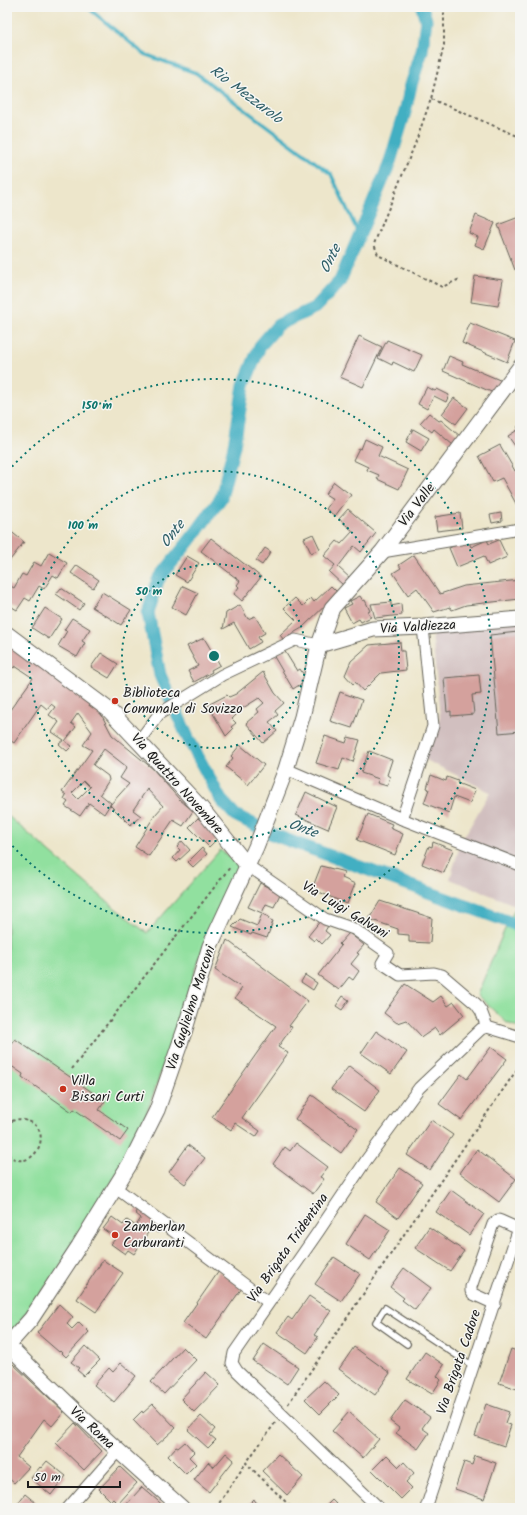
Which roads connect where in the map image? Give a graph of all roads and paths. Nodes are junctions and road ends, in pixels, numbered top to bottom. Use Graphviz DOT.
graph roads {
  1 [pos="442,7"];
  2 [pos="431,99"];
  3 [pos="520,137"];
  4 [pos="460,279"];
  5 [pos="520,366"];
  6 [pos="520,530"];
  7 [pos="382,552"];
  8 [pos="520,619"];
  9 [pos="423,627"];
  10 [pos="7,634"];
  11 [pos="319,645"];
  12 [pos="139,741"];
  13 [pos="286,770"];
  14 [pos="402,819"];
  15 [pos="243,861"];
  16 [pos="520,865"];
  17 [pos="487,1027"];
  18 [pos="520,1037"];
  19 [pos="520,1065"];
  20 [pos="72,1069"];
  21 [pos="7,1125"];
  22 [pos="8,1156"];
  23 [pos="116,1188"];
  24 [pos="519,1227"];
  25 [pos="268,1302"];
  26 [pos="495,1304"];
  27 [pos="407,1344"];
  28 [pos="7,1345"];
  29 [pos="473,1366"];
  30 [pos="281,1414"];
  31 [pos="117,1452"];
  32 [pos="246,1463"];
  33 [pos="68,1508"];
  34 [pos="182,1508"];
  35 [pos="216,1508"];
  36 [pos="292,1508"];
  37 [pos="379,1508"];
  38 [pos="426,1508"];
  1 -- 2 [label="path"];
  2 -- 3 [label="path"];
  2 -- 4 [label="path"];
  5 -- 7 [label="main road, Via Valle"];
  6 -- 7 [label="street"];
  7 -- 11 [label="main road, Via Valle"];
  8 -- 9 [label="main road, Via Valdiezza"];
  9 -- 11 [label="main road, Via Valdiezza"];
  9 -- 14 [label="street"];
  10 -- 12 [label="main road, Via Quattro Novembre"];
  11 -- 12 [label="street"];
  11 -- 13 [label="main road, Via Guglielmo Marconi"];
  12 -- 15 [label="main road, Via Quattro Novembre"];
  13 -- 14 [label="street"];
  13 -- 15 [label="main road, Via Guglielmo Marconi"];
  14 -- 16 [label="street"];
  15 -- 17 [label="street, Via Luigi Galvani"];
  15 -- 20 [label="path"];
  15 -- 23 [label="main road, Via Guglielmo Marconi"];
  17 -- 18 [label="street"];
  17 -- 25 [label="street, Via Brigata Tridentina"];
  19 -- 30 [label="path"];
  21 -- 22 [label="path"];
  23 -- 25 [label="street"];
  23 -- 28 [label="main road, Via Guglielmo Marconi"];
  24 -- 26 [label="street, Via Brigata Cadore"];
  24 -- 26 [label="street"];
  25 -- 30 [label="street, Via Brigata Tridentina"];
  26 -- 29 [label="street, Via Brigata Cadore"];
  27 -- 29 [label="lane"];
  28 -- 31 [label="main road, Via Roma"];
  29 -- 38 [label="street, Via Brigata Cadore"];
  30 -- 32 [label="path"];
  30 -- 37 [label="street, Via Brigata Tridentina"];
  31 -- 33 [label="street"];
  31 -- 34 [label="main road, Via Roma"];
  32 -- 35 [label="path"];
  32 -- 36 [label="path"];
}
